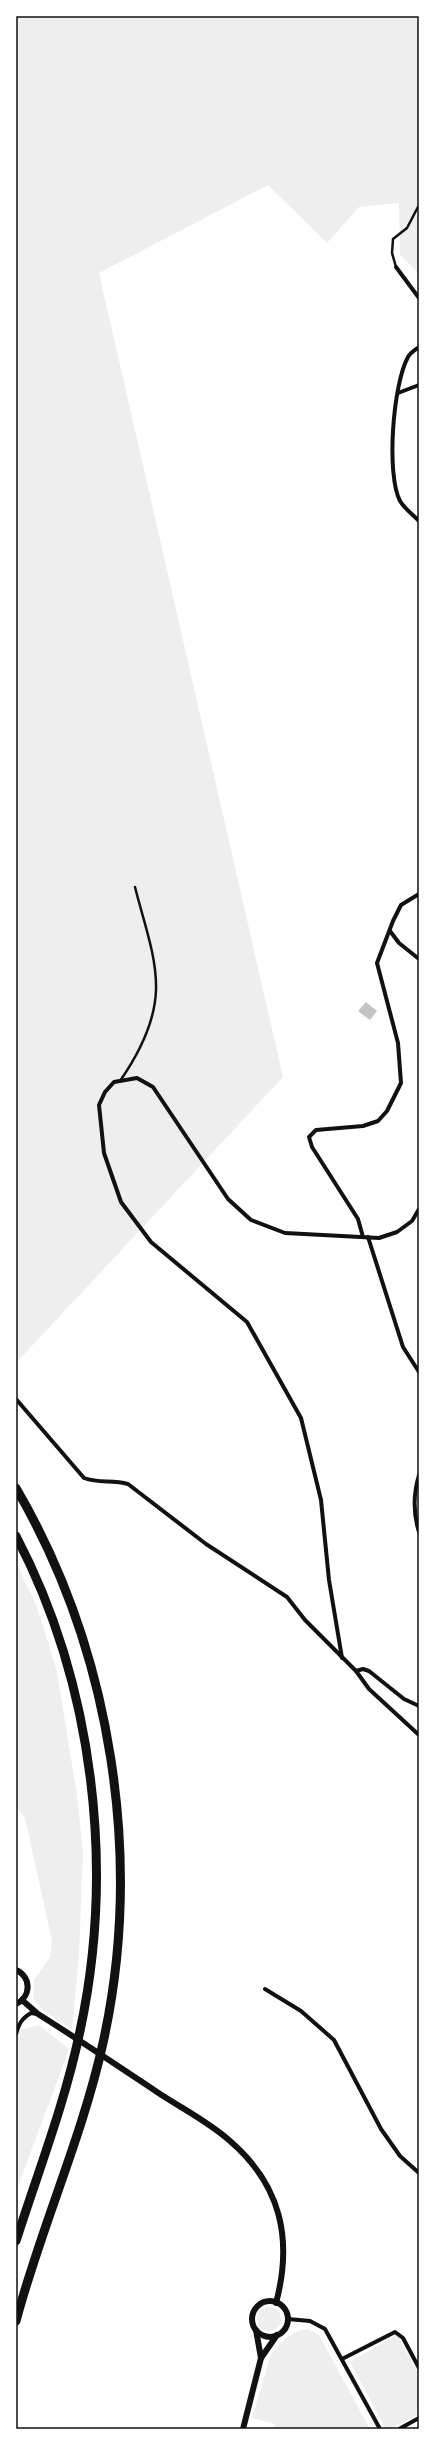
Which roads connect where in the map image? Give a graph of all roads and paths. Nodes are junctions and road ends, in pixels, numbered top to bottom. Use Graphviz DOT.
graph roads {
  1 [pos="419,205"];
  2 [pos="396,267"];
  3 [pos="419,298"];
  4 [pos="419,347"];
  5 [pos="419,385"];
  6 [pos="398,393"];
  7 [pos="419,521"];
  8 [pos="135,887"];
  9 [pos="419,894"];
  10 [pos="390,931"];
  11 [pos="419,959"];
  12 [pos="120,1081"];
  13 [pos="419,1209"];
  14 [pos="365,1237"];
  15 [pos="419,1371"];
  16 [pos="16,1399"];
  17 [pos="419,1475"];
  18 [pos="16,1488"];
  19 [pos="419,1532"];
  20 [pos="16,1536"];
  21 [pos="342,1658"];
  22 [pos="356,1671"];
  23 [pos="419,1706"];
  24 [pos="419,1735"];
  25 [pos="16,1970"];
  26 [pos="265,1989"];
  27 [pos="19,2002"];
  28 [pos="38,2014"];
  29 [pos="16,2034"];
  30 [pos="419,2173"];
  31 [pos="16,2241"];
  32 [pos="276,2302"];
  33 [pos="288,2319"];
  34 [pos="16,2321"];
  35 [pos="256,2330"];
  36 [pos="277,2335"];
  37 [pos="261,2358"];
  38 [pos="342,2359"];
  39 [pos="419,2368"];
  40 [pos="419,2418"];
  41 [pos="243,2429"];
  42 [pos="380,2429"];
  43 [pos="399,2429"];
  1 -- 2 [label="lane"];
  2 -- 3 [label="street"];
  4 -- 6 [label="street"];
  5 -- 6 [label="street"];
  6 -- 7 [label="street"];
  8 -- 12 [label="lane"];
  9 -- 10 [label="street"];
  10 -- 11 [label="street"];
  10 -- 14 [label="street"];
  12 -- 14 [label="street"];
  12 -- 21 [label="street"];
  13 -- 14 [label="street"];
  14 -- 15 [label="street"];
  16 -- 21 [label="street"];
  17 -- 19 [label="street"];
  18 -- 34 [label="highway"];
  20 -- 31 [label="highway"];
  21 -- 22 [label="street"];
  22 -- 23 [label="street"];
  22 -- 24 [label="street"];
  25 -- 27 [label="street"];
  26 -- 30 [label="street"];
  27 -- 28 [label="street"];
  28 -- 29 [label="street"];
  28 -- 32 [label="street"];
  32 -- 33 [label="street"];
  32 -- 35 [label="street"];
  33 -- 36 [label="street"];
  33 -- 38 [label="street"];
  35 -- 36 [label="street"];
  35 -- 37 [label="street"];
  36 -- 37 [label="street"];
  37 -- 41 [label="street"];
  38 -- 39 [label="street"];
  38 -- 42 [label="street"];
  40 -- 43 [label="street"];
}
